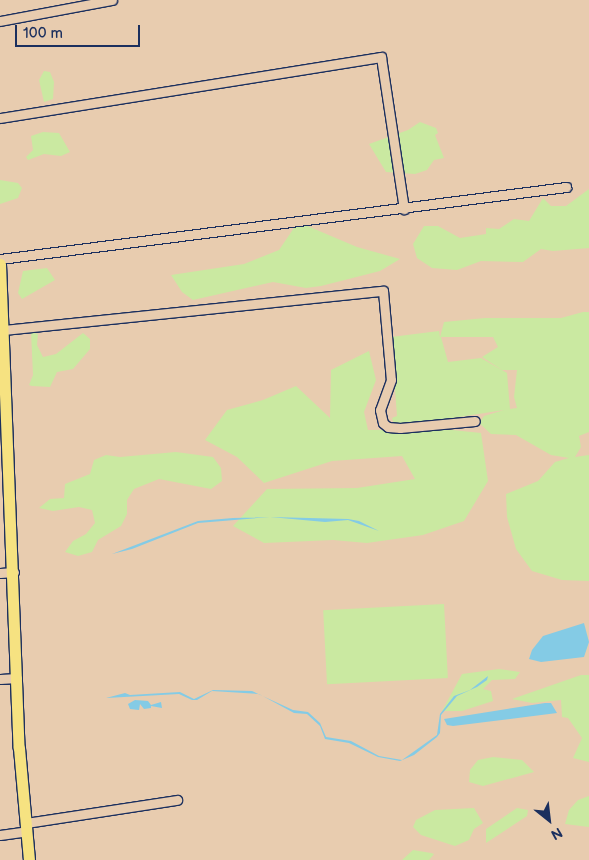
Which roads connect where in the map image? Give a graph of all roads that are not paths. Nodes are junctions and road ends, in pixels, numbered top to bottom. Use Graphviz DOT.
graph roads {
  1 [pos="112,0"];
  2 [pos="0,21"];
  3 [pos="0,118"];
  4 [pos="566,187"];
  5 [pos="404,209"];
  6 [pos="0,259"];
  7 [pos="0,264"];
  8 [pos="2,327"];
  9 [pos="2,375"];
  10 [pos="475,421"];
  11 [pos="14,572"];
  12 [pos="0,573"];
  13 [pos="17,678"];
  14 [pos="0,679"];
  15 [pos="177,800"];
  16 [pos="27,827"];
  17 [pos="0,835"];
  18 [pos="29,860"];
  1 -- 2 [label="street"];
  3 -- 5 [label="street"];
  4 -- 5 [label="street"];
  5 -- 6 [label="street"];
  7 -- 8 [label="main road"];
  8 -- 9 [label="main road"];
  8 -- 10 [label="street"];
  9 -- 11 [label="main road"];
  11 -- 12 [label="street"];
  11 -- 13 [label="main road"];
  13 -- 14 [label="street"];
  13 -- 16 [label="main road"];
  15 -- 16 [label="street"];
  16 -- 17 [label="street"];
  16 -- 18 [label="main road"];
}
